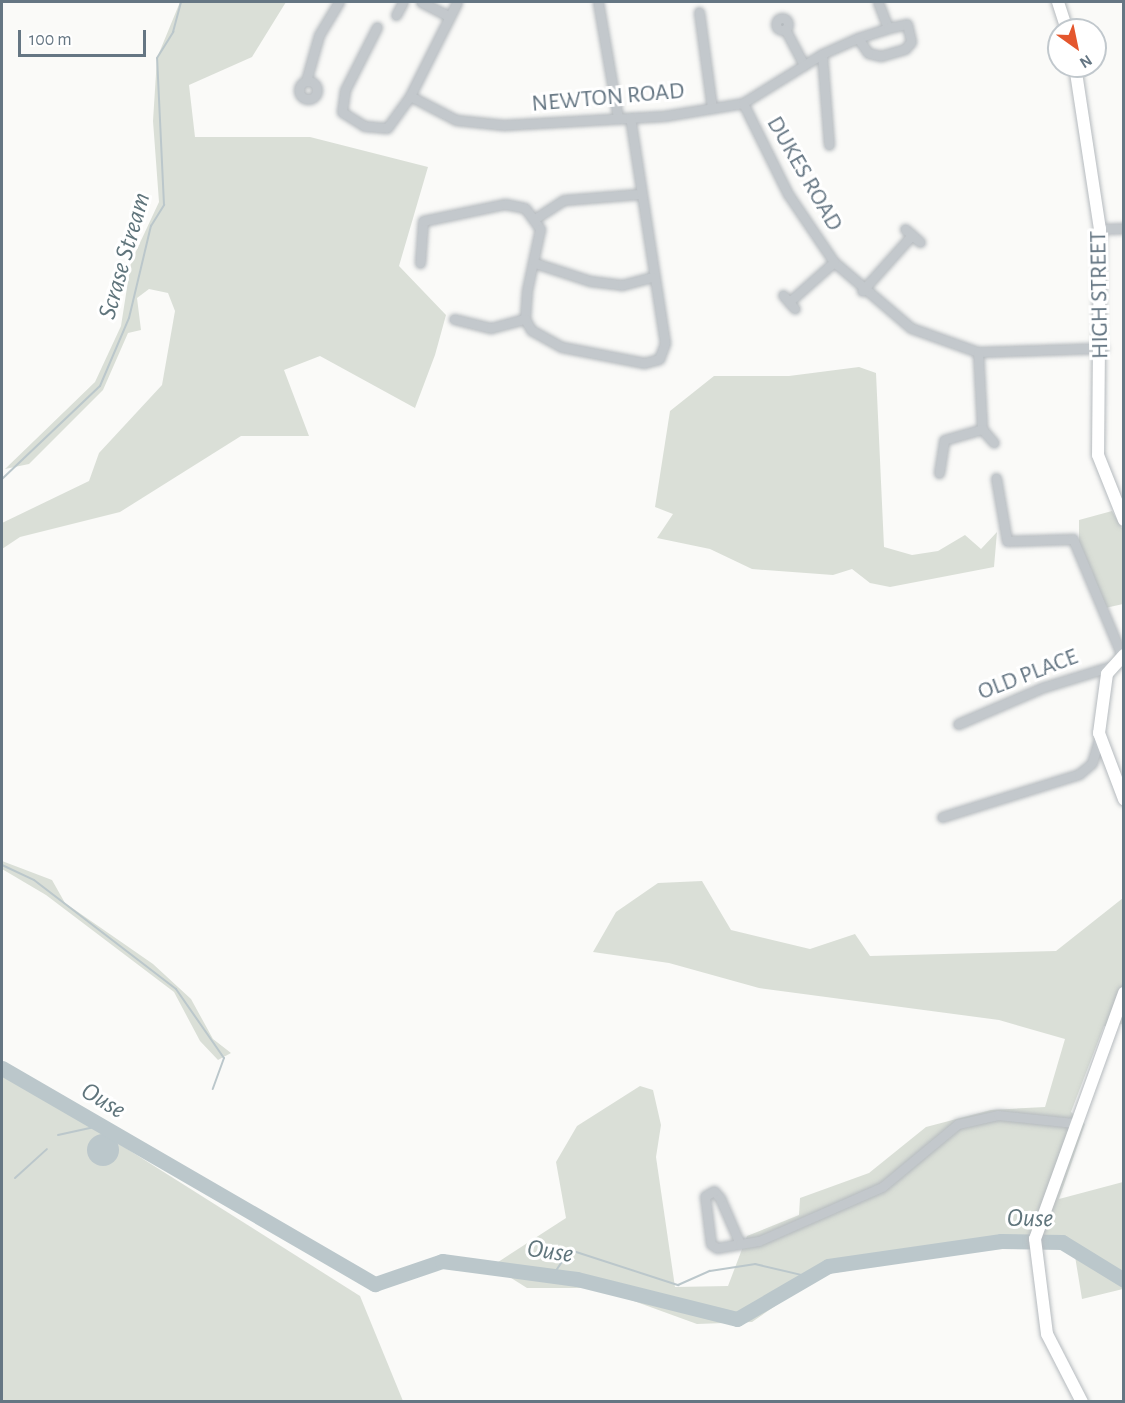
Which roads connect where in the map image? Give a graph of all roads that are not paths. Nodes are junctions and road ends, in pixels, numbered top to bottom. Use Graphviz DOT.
graph roads {
  1 [pos="339,2"];
  2 [pos="403,2"];
  3 [pos="421,2"];
  4 [pos="457,2"];
  5 [pos="598,2"];
  6 [pos="878,2"];
  7 [pos="1058,2"];
  8 [pos="699,12"];
  9 [pos="396,15"];
  10 [pos="448,16"];
  11 [pos="1063,18"];
  12 [pos="377,27"];
  13 [pos="888,28"];
  14 [pos="785,29"];
  15 [pos="858,38"];
  16 [pos="822,54"];
  17 [pos="804,65"];
  18 [pos="1077,78"];
  19 [pos="306,81"];
  20 [pos="410,96"];
  21 [pos="743,103"];
  22 [pos="712,108"];
  23 [pos="618,118"];
  24 [pos="630,118"];
  25 [pos="829,145"];
  26 [pos="639,194"];
  27 [pos="536,218"];
  28 [pos="1124,228"];
  29 [pos="1100,230"];
  30 [pos="920,242"];
  31 [pos="834,262"];
  32 [pos="420,263"];
  33 [pos="535,263"];
  34 [pos="652,277"];
  35 [pos="867,291"];
  36 [pos="789,302"];
  37 [pos="454,319"];
  38 [pos="525,319"];
  39 [pos="1103,348"];
  40 [pos="978,352"];
  41 [pos="982,429"];
  42 [pos="994,444"];
  43 [pos="939,473"];
  44 [pos="996,478"];
  45 [pos="1124,520"];
  46 [pos="1123,656"];
  47 [pos="1112,666"];
  48 [pos="958,724"];
  49 [pos="1099,733"];
  50 [pos="1124,799"];
  51 [pos="942,817"];
  52 [pos="1124,993"];
  53 [pos="1074,1123"];
  54 [pos="740,1244"];
  55 [pos="1082,1401"];
  1 -- 19 [label="street"];
  2 -- 9 [label="street"];
  3 -- 10 [label="street"];
  4 -- 10 [label="street"];
  5 -- 23 [label="street"];
  6 -- 13 [label="street"];
  7 -- 11 [label="main road"];
  8 -- 22 [label="street"];
  10 -- 20 [label="street"];
  12 -- 20 [label="street"];
  13 -- 15 [label="street, NEWTON ROAD"];
  13 -- 15 [label="street"];
  14 -- 17 [label="street"];
  15 -- 16 [label="street, NEWTON ROAD"];
  16 -- 17 [label="street, NEWTON ROAD"];
  16 -- 25 [label="street"];
  17 -- 21 [label="street, NEWTON ROAD"];
  18 -- 29 [label="main road, HIGH STREET"];
  20 -- 23 [label="street, NEWTON ROAD"];
  21 -- 22 [label="street, NEWTON ROAD"];
  21 -- 31 [label="street, DUKES ROAD"];
  22 -- 24 [label="street, NEWTON ROAD"];
  23 -- 24 [label="street, NEWTON ROAD"];
  24 -- 26 [label="street"];
  26 -- 27 [label="street"];
  26 -- 34 [label="street"];
  27 -- 32 [label="street"];
  27 -- 33 [label="street"];
  28 -- 29 [label="street"];
  29 -- 39 [label="main road, HIGH STREET"];
  30 -- 35 [label="street"];
  31 -- 35 [label="street, DUKES ROAD"];
  31 -- 36 [label="street, DUKES ROAD"];
  33 -- 34 [label="street"];
  33 -- 38 [label="street"];
  34 -- 38 [label="street"];
  35 -- 40 [label="street, DUKES ROAD"];
  37 -- 38 [label="street"];
  39 -- 40 [label="street"];
  39 -- 45 [label="main road, HIGH STREET"];
  40 -- 41 [label="street"];
  41 -- 42 [label="street"];
  41 -- 43 [label="street"];
  44 -- 46 [label="street"];
  46 -- 47 [label="main road"];
  47 -- 48 [label="street, OLD PLACE"];
  47 -- 49 [label="main road"];
  49 -- 50 [label="main road"];
  49 -- 51 [label="street"];
  52 -- 53 [label="main road"];
  53 -- 54 [label="street"];
  53 -- 55 [label="main road"];
  54 -- 54 [label="street"];
}
